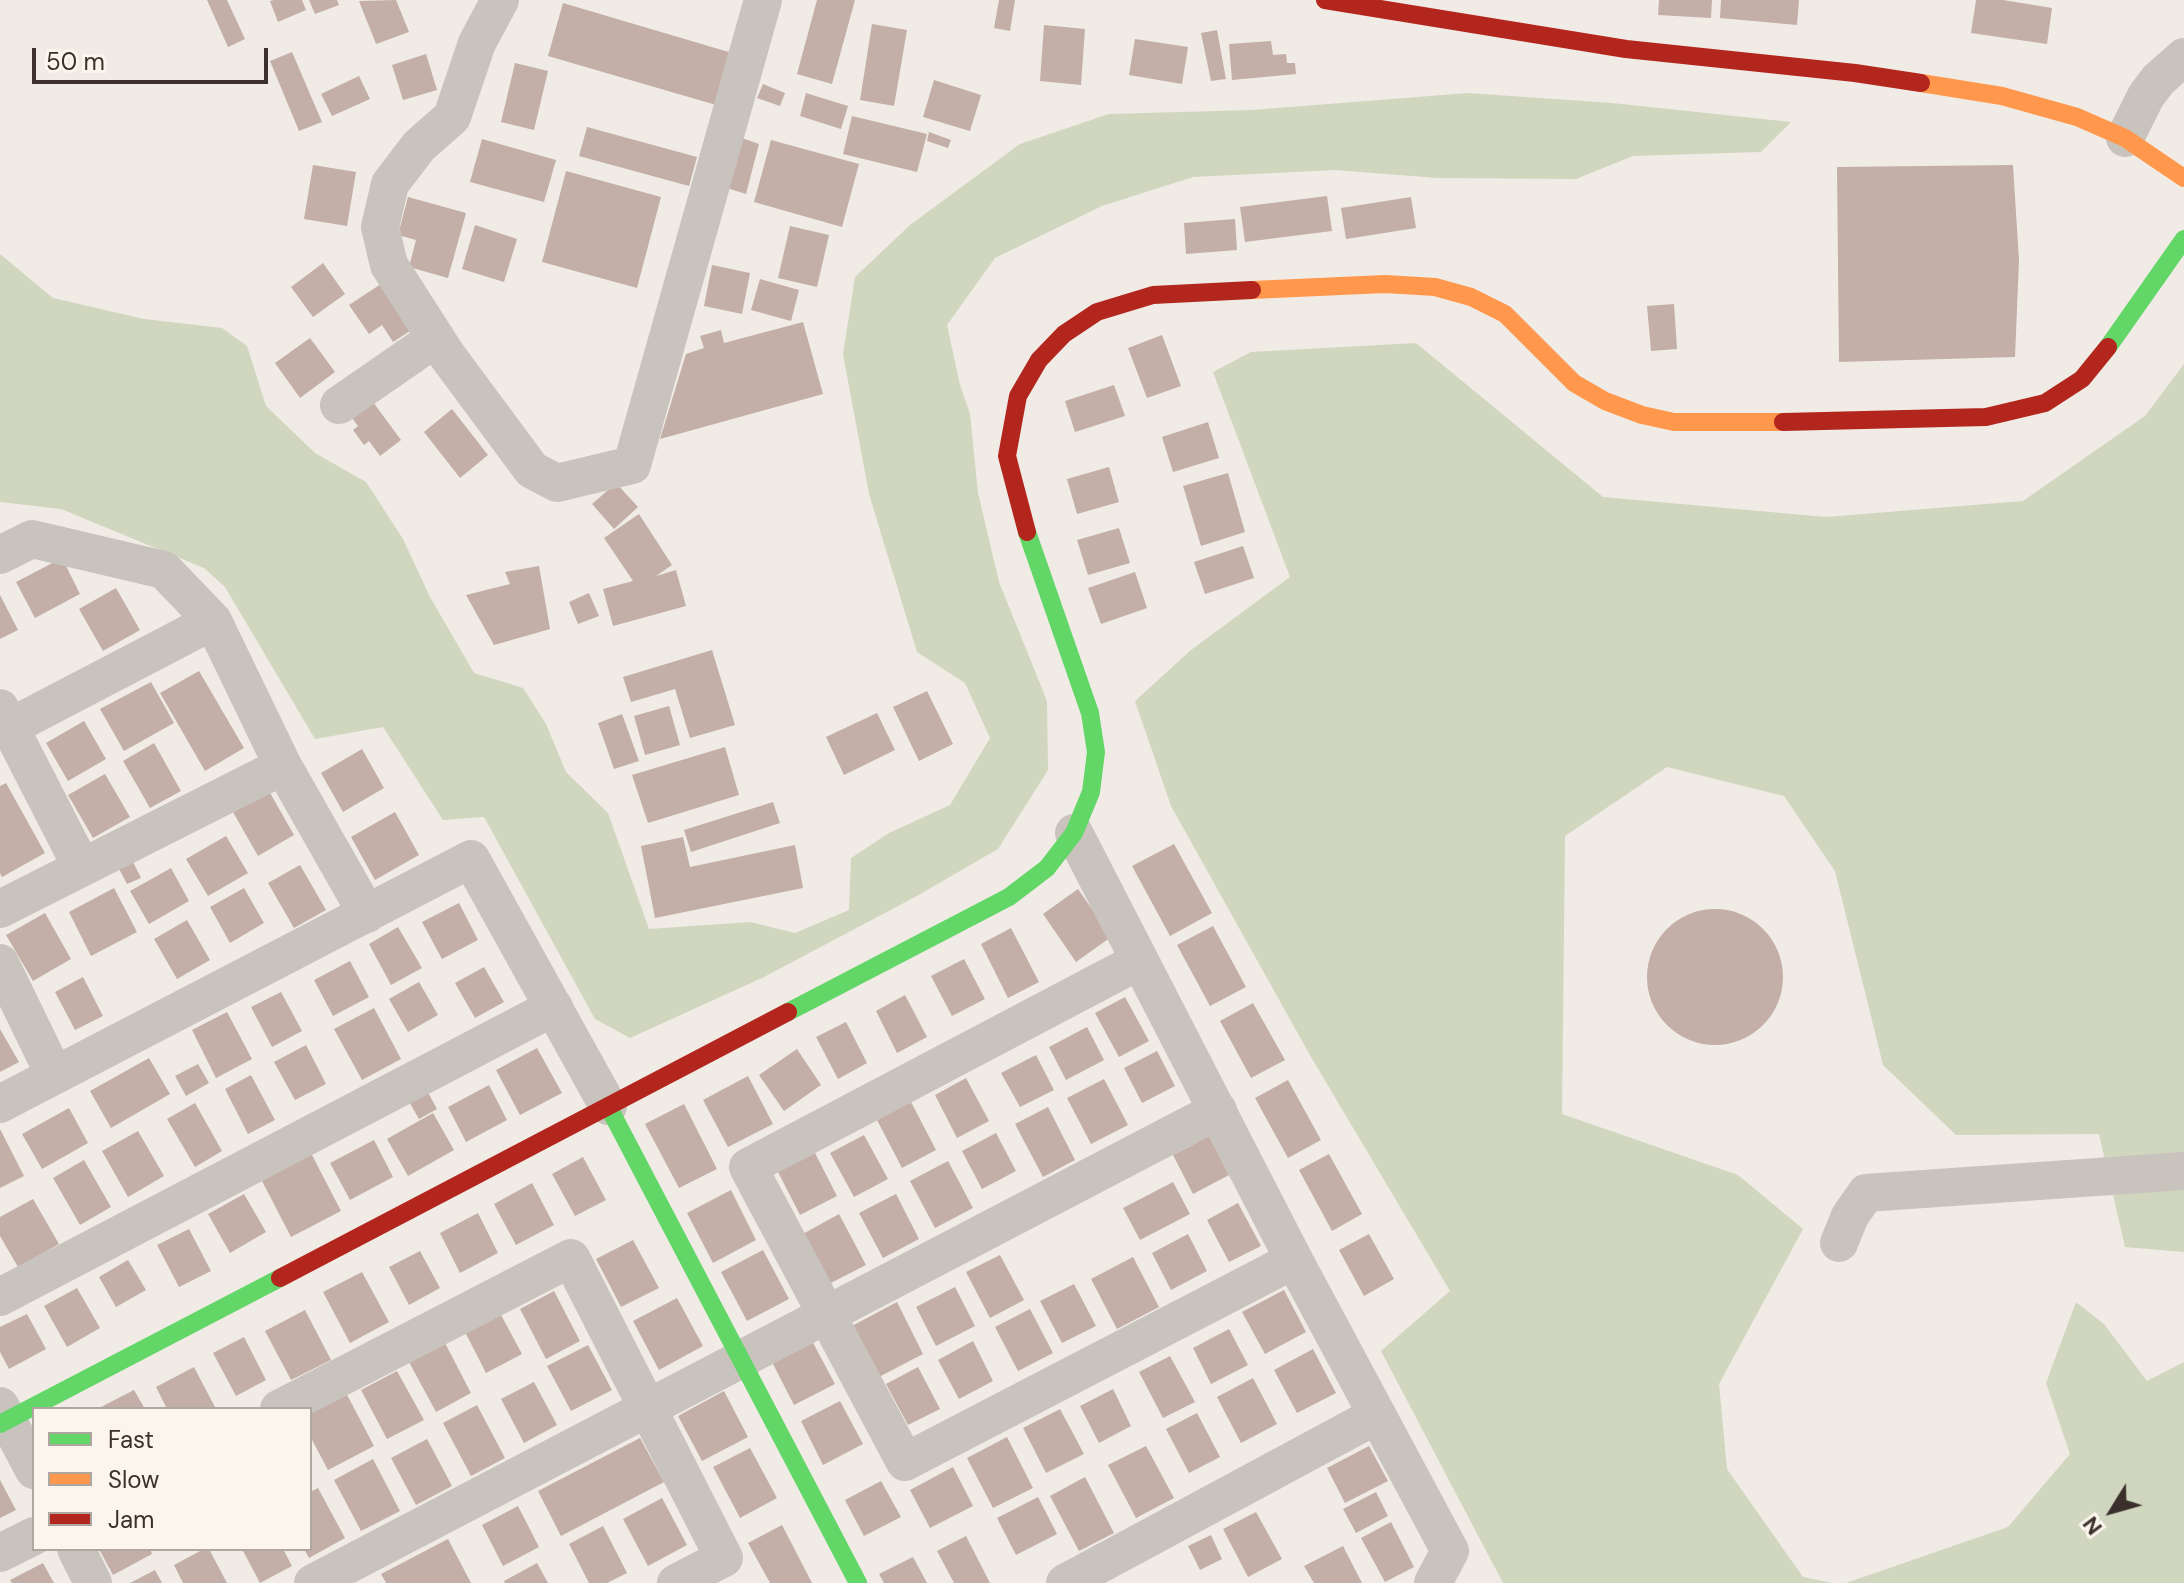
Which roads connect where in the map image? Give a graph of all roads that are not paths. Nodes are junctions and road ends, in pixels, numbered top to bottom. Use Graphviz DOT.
graph roads {
  1 [pos="500,0"];
  2 [pos="763,0"];
  3 [pos="1325,0"];
  4 [pos="2184,57"];
  5 [pos="2125,138"];
  6 [pos="2184,178"];
  7 [pos="2184,239"];
  8 [pos="436,338"];
  9 [pos="339,405"];
  10 [pos="0,555"];
  11 [pos="213,621"];
  12 [pos="6,717"];
  13 [pos="283,766"];
  14 [pos="1074,833"];
  15 [pos="81,866"];
  16 [pos="0,909"];
  17 [pos="367,914"];
  18 [pos="1139,961"];
  19 [pos="0,963"];
  20 [pos="554,1007"];
  21 [pos="54,1074"];
  22 [pos="0,1104"];
  23 [pos="608,1106"];
  24 [pos="1218,1110"];
  25 [pos="2184,1171"];
  26 [pos="1839,1243"];
  27 [pos="1294,1260"];
  28 [pos="0,1297"];
  29 [pos="827,1313"];
  30 [pos="741,1357"];
  31 [pos="647,1406"];
  32 [pos="283,1407"];
  33 [pos="1377,1415"];
  34 [pos="2,1417"];
  35 [pos="32,1467"];
  36 [pos="32,1537"];
  37 [pos="77,1551"];
  38 [pos="0,1553"];
  39 [pos="329,1580"];
  40 [pos="93,1583"];
  41 [pos="676,1583"];
  42 [pos="858,1583"];
  43 [pos="1065,1583"];
  44 [pos="1433,1583"];
  1 -- 8 [label="street"];
  2 -- 8 [label="street"];
  3 -- 5 [label="street"];
  4 -- 5 [label="street"];
  5 -- 6 [label="street"];
  7 -- 14 [label="street"];
  8 -- 9 [label="street"];
  10 -- 11 [label="street"];
  11 -- 12 [label="street"];
  11 -- 13 [label="street"];
  12 -- 15 [label="street"];
  13 -- 15 [label="street"];
  13 -- 17 [label="street"];
  14 -- 18 [label="street"];
  14 -- 23 [label="street"];
  15 -- 16 [label="street"];
  17 -- 20 [label="street"];
  17 -- 21 [label="street"];
  18 -- 24 [label="street"];
  18 -- 29 [label="street"];
  19 -- 21 [label="street"];
  20 -- 23 [label="street"];
  20 -- 28 [label="street"];
  21 -- 22 [label="street"];
  23 -- 30 [label="street"];
  23 -- 34 [label="street"];
  24 -- 27 [label="street"];
  24 -- 29 [label="street"];
  25 -- 26 [label="street"];
  27 -- 29 [label="street"];
  27 -- 33 [label="street"];
  29 -- 30 [label="street"];
  30 -- 31 [label="street"];
  30 -- 42 [label="street"];
  31 -- 32 [label="street"];
  31 -- 39 [label="street"];
  31 -- 41 [label="street"];
  33 -- 43 [label="street"];
  33 -- 44 [label="street"];
  34 -- 35 [label="street"];
  36 -- 38 [label="street"];
  37 -- 40 [label="street"];
}
